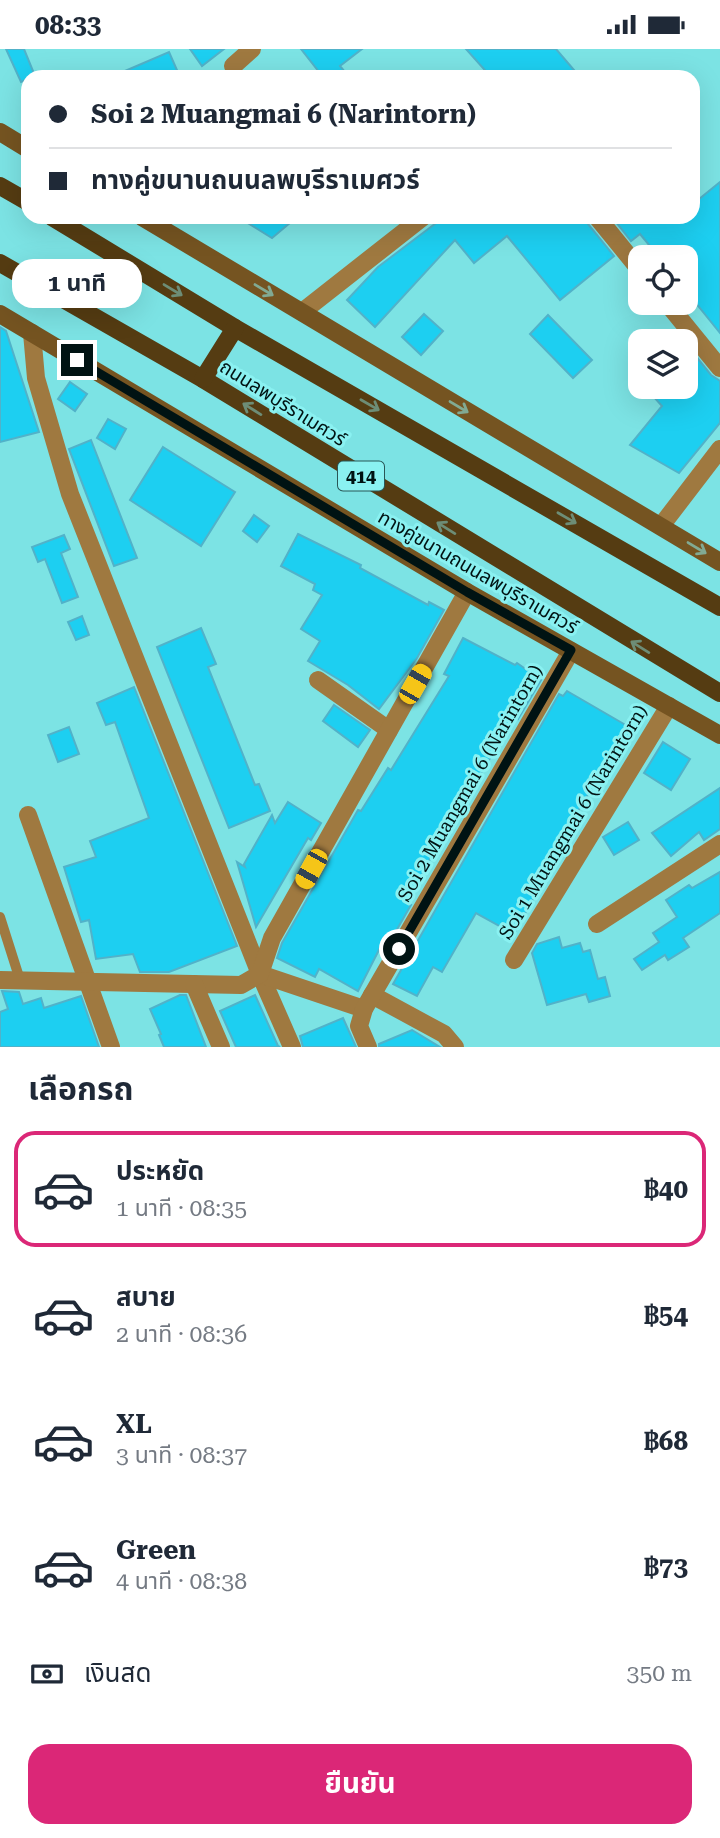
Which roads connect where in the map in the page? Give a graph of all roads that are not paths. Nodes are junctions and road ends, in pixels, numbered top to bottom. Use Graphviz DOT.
graph roads {
  1 [pos="252,49"];
  2 [pos="233,66"];
  3 [pos="0,132"];
  4 [pos="21,145"];
  5 [pos="0,185"];
  6 [pos="21,198"];
  7 [pos="64,224"];
  8 [pos="154,224"];
  9 [pos="414,224"];
  10 [pos="603,224"];
  11 [pos="628,255"];
  12 [pos="0,263"];
  13 [pos="302,312"];
  14 [pos="0,314"];
  15 [pos="677,315"];
  16 [pos="235,328"];
  17 [pos="32,333"];
  18 [pos="720,368"];
  19 [pos="203,379"];
  20 [pos="720,449"];
  21 [pos="661,526"];
  22 [pos="625,551"];
  23 [pos="720,562"];
  24 [pos="467,592"];
  25 [pos="720,595"];
  26 [pos="720,607"];
  27 [pos="571,650"];
  28 [pos="668,663"];
  29 [pos="318,680"];
  30 [pos="720,693"];
  31 [pos="720,703"];
  32 [pos="669,706"];
  33 [pos="389,730"];
  34 [pos="720,735"];
  35 [pos="29,815"];
  36 [pos="720,843"];
  37 [pos="0,917"];
  38 [pos="597,924"];
  39 [pos="514,960"];
  40 [pos="260,974"];
  41 [pos="0,979"];
  42 [pos="20,980"];
  43 [pos="87,981"];
  44 [pos="194,984"];
  45 [pos="368,1002"];
  46 [pos="111,1047"];
  47 [pos="221,1047"];
  48 [pos="292,1047"];
  49 [pos="368,1047"];
  50 [pos="455,1047"];
  1 -- 2 [label="street"];
  3 -- 4 [label="main road"];
  5 -- 6 [label="main road"];
  7 -- 16 [label="main road, ถนนลพบุรีราเมศวร์, one-way"];
  8 -- 13 [label="main road, one-way"];
  9 -- 13 [label="street"];
  10 -- 11 [label="street"];
  12 -- 19 [label="main road, ถนนลพบุรีราเมศวร์ / 414"];
  13 -- 21 [label="main road, one-way"];
  14 -- 17 [label="main road, ทางคู่ขนานถนนลพบุรีราเมศวร์ / 414"];
  15 -- 18 [label="street"];
  16 -- 19 [label="main road"];
  16 -- 22 [label="main road, ถนนลพบุรีราเมศวร์, one-way"];
  17 -- 24 [label="main road, ทางคู่ขนานถนนลพบุรีราเมศวร์ / 414"];
  17 -- 40 [label="street"];
  28 -- 19 [label="main road, ถนนลพบุรีราเมศวร์ / 414, one-way"];
  20 -- 21 [label="street"];
  21 -- 23 [label="main road, one-way"];
  22 -- 25 [label="main road"];
  22 -- 26 [label="main road, ถนนลพบุรีราเมศวร์"];
  24 -- 27 [label="main road, ทางคู่ขนานถนนลพบุรีราเมศวร์ / 414"];
  24 -- 33 [label="street"];
  27 -- 32 [label="main road, ทางคู่ขนานถนนลพบุรีราเมศวร์ / 414"];
  27 -- 45 [label="street, Soi 2 Muangmai 6 (Narintorn)"];
  28 -- 30 [label="main road, ถนนลพบุรีราเมศวร์ / 414"];
  28 -- 31 [label="main road"];
  29 -- 33 [label="street"];
  32 -- 34 [label="main road, ทางคู่ขนานถนนลพบุรีราเมศวร์ / 414"];
  32 -- 39 [label="street, Soi 1 Muangmai 6 (Narintorn)"];
  33 -- 40 [label="street"];
  35 -- 43 [label="street"];
  36 -- 38 [label="street"];
  37 -- 42 [label="lane"];
  40 -- 44 [label="street"];
  40 -- 45 [label="street"];
  40 -- 48 [label="street"];
  41 -- 42 [label="street"];
  42 -- 43 [label="street"];
  43 -- 44 [label="street"];
  43 -- 46 [label="street"];
  44 -- 47 [label="street"];
  45 -- 49 [label="street"];
  45 -- 50 [label="street"];
}
